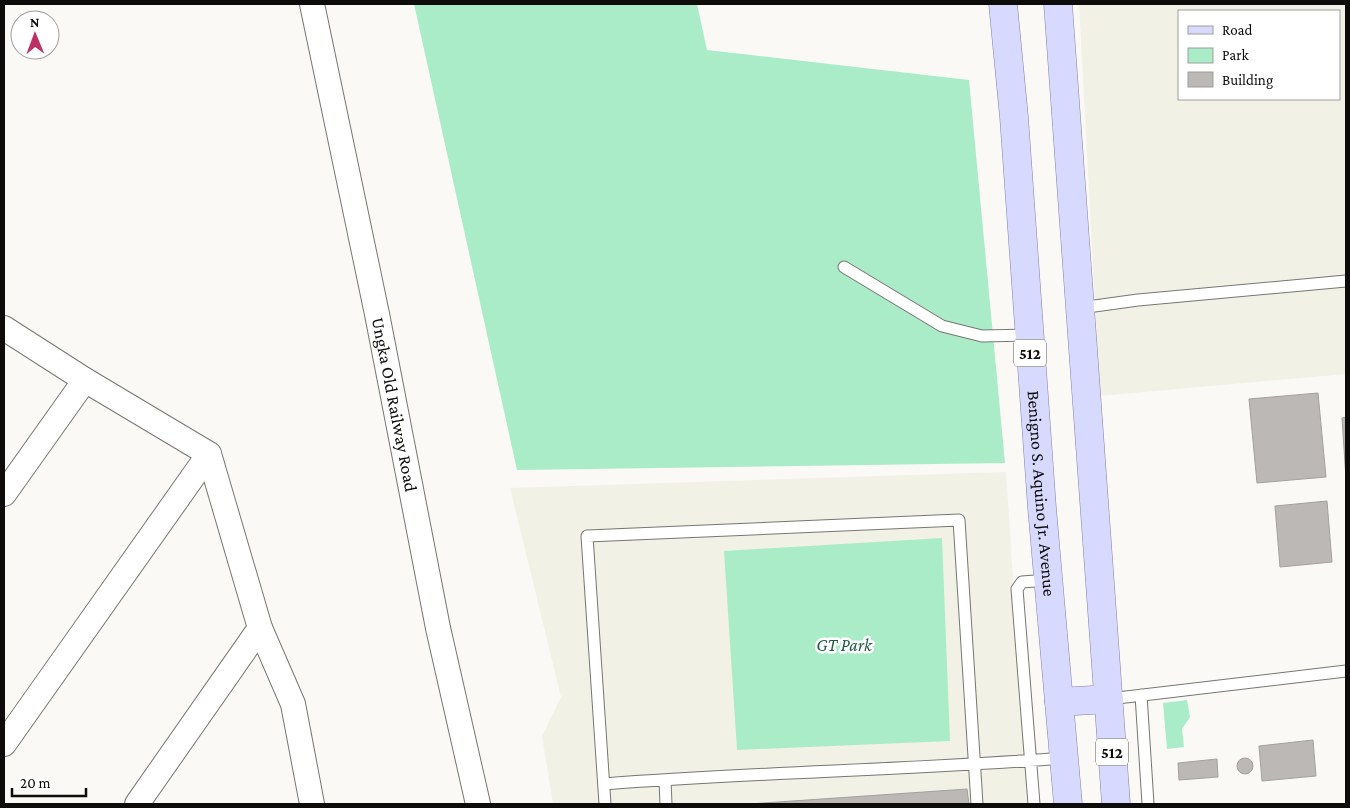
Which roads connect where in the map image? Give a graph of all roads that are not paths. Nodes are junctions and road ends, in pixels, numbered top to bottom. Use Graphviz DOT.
graph roads {
  1 [pos="312,4"];
  2 [pos="1003,4"];
  3 [pos="1058,4"];
  4 [pos="844,267"];
  5 [pos="1346,281"];
  6 [pos="1080,308"];
  7 [pos="4,328"];
  8 [pos="1029,335"];
  9 [pos="85,380"];
  10 [pos="208,454"];
  11 [pos="4,494"];
  12 [pos="1048,580"];
  13 [pos="260,628"];
  14 [pos="1346,671"];
  15 [pos="1141,696"];
  16 [pos="1109,699"];
  17 [pos="1059,702"];
  18 [pos="4,744"];
  19 [pos="1064,758"];
  20 [pos="1031,761"];
  21 [pos="974,764"];
  22 [pos="665,780"];
  23 [pos="604,784"];
  24 [pos="309,802"];
  25 [pos="136,804"];
  26 [pos="478,804"];
  27 [pos="605,804"];
  28 [pos="666,804"];
  29 [pos="977,804"];
  30 [pos="1034,804"];
  31 [pos="1068,804"];
  32 [pos="1116,804"];
  33 [pos="1148,804"];
  1 -- 26 [label="street, Ungka Old Railway Road"];
  2 -- 8 [label="main road, Benigno S. Aquino Jr. Avenue / 512"];
  3 -- 6 [label="main road, 512"];
  4 -- 8 [label="lane"];
  5 -- 6 [label="lane"];
  6 -- 16 [label="main road, 512"];
  7 -- 9 [label="street"];
  8 -- 12 [label="main road, Benigno S. Aquino Jr. Avenue / 512"];
  9 -- 10 [label="street"];
  9 -- 11 [label="street"];
  10 -- 13 [label="street"];
  10 -- 18 [label="street"];
  12 -- 17 [label="main road, Benigno S. Aquino Jr. Avenue / 512"];
  12 -- 20 [label="lane"];
  13 -- 24 [label="street"];
  13 -- 25 [label="street"];
  14 -- 15 [label="lane"];
  15 -- 16 [label="lane"];
  15 -- 33 [label="lane"];
  16 -- 17 [label="main road"];
  16 -- 32 [label="main road, 512"];
  17 -- 19 [label="main road, Benigno S. Aquino Jr. Avenue / 512"];
  19 -- 20 [label="lane"];
  19 -- 31 [label="main road, Benigno S. Aquino Jr. Avenue / 512"];
  20 -- 21 [label="lane"];
  20 -- 30 [label="lane"];
  21 -- 22 [label="lane"];
  21 -- 23 [label="lane"];
  21 -- 29 [label="lane"];
  22 -- 23 [label="lane"];
  22 -- 28 [label="lane"];
  23 -- 27 [label="lane"];
}
